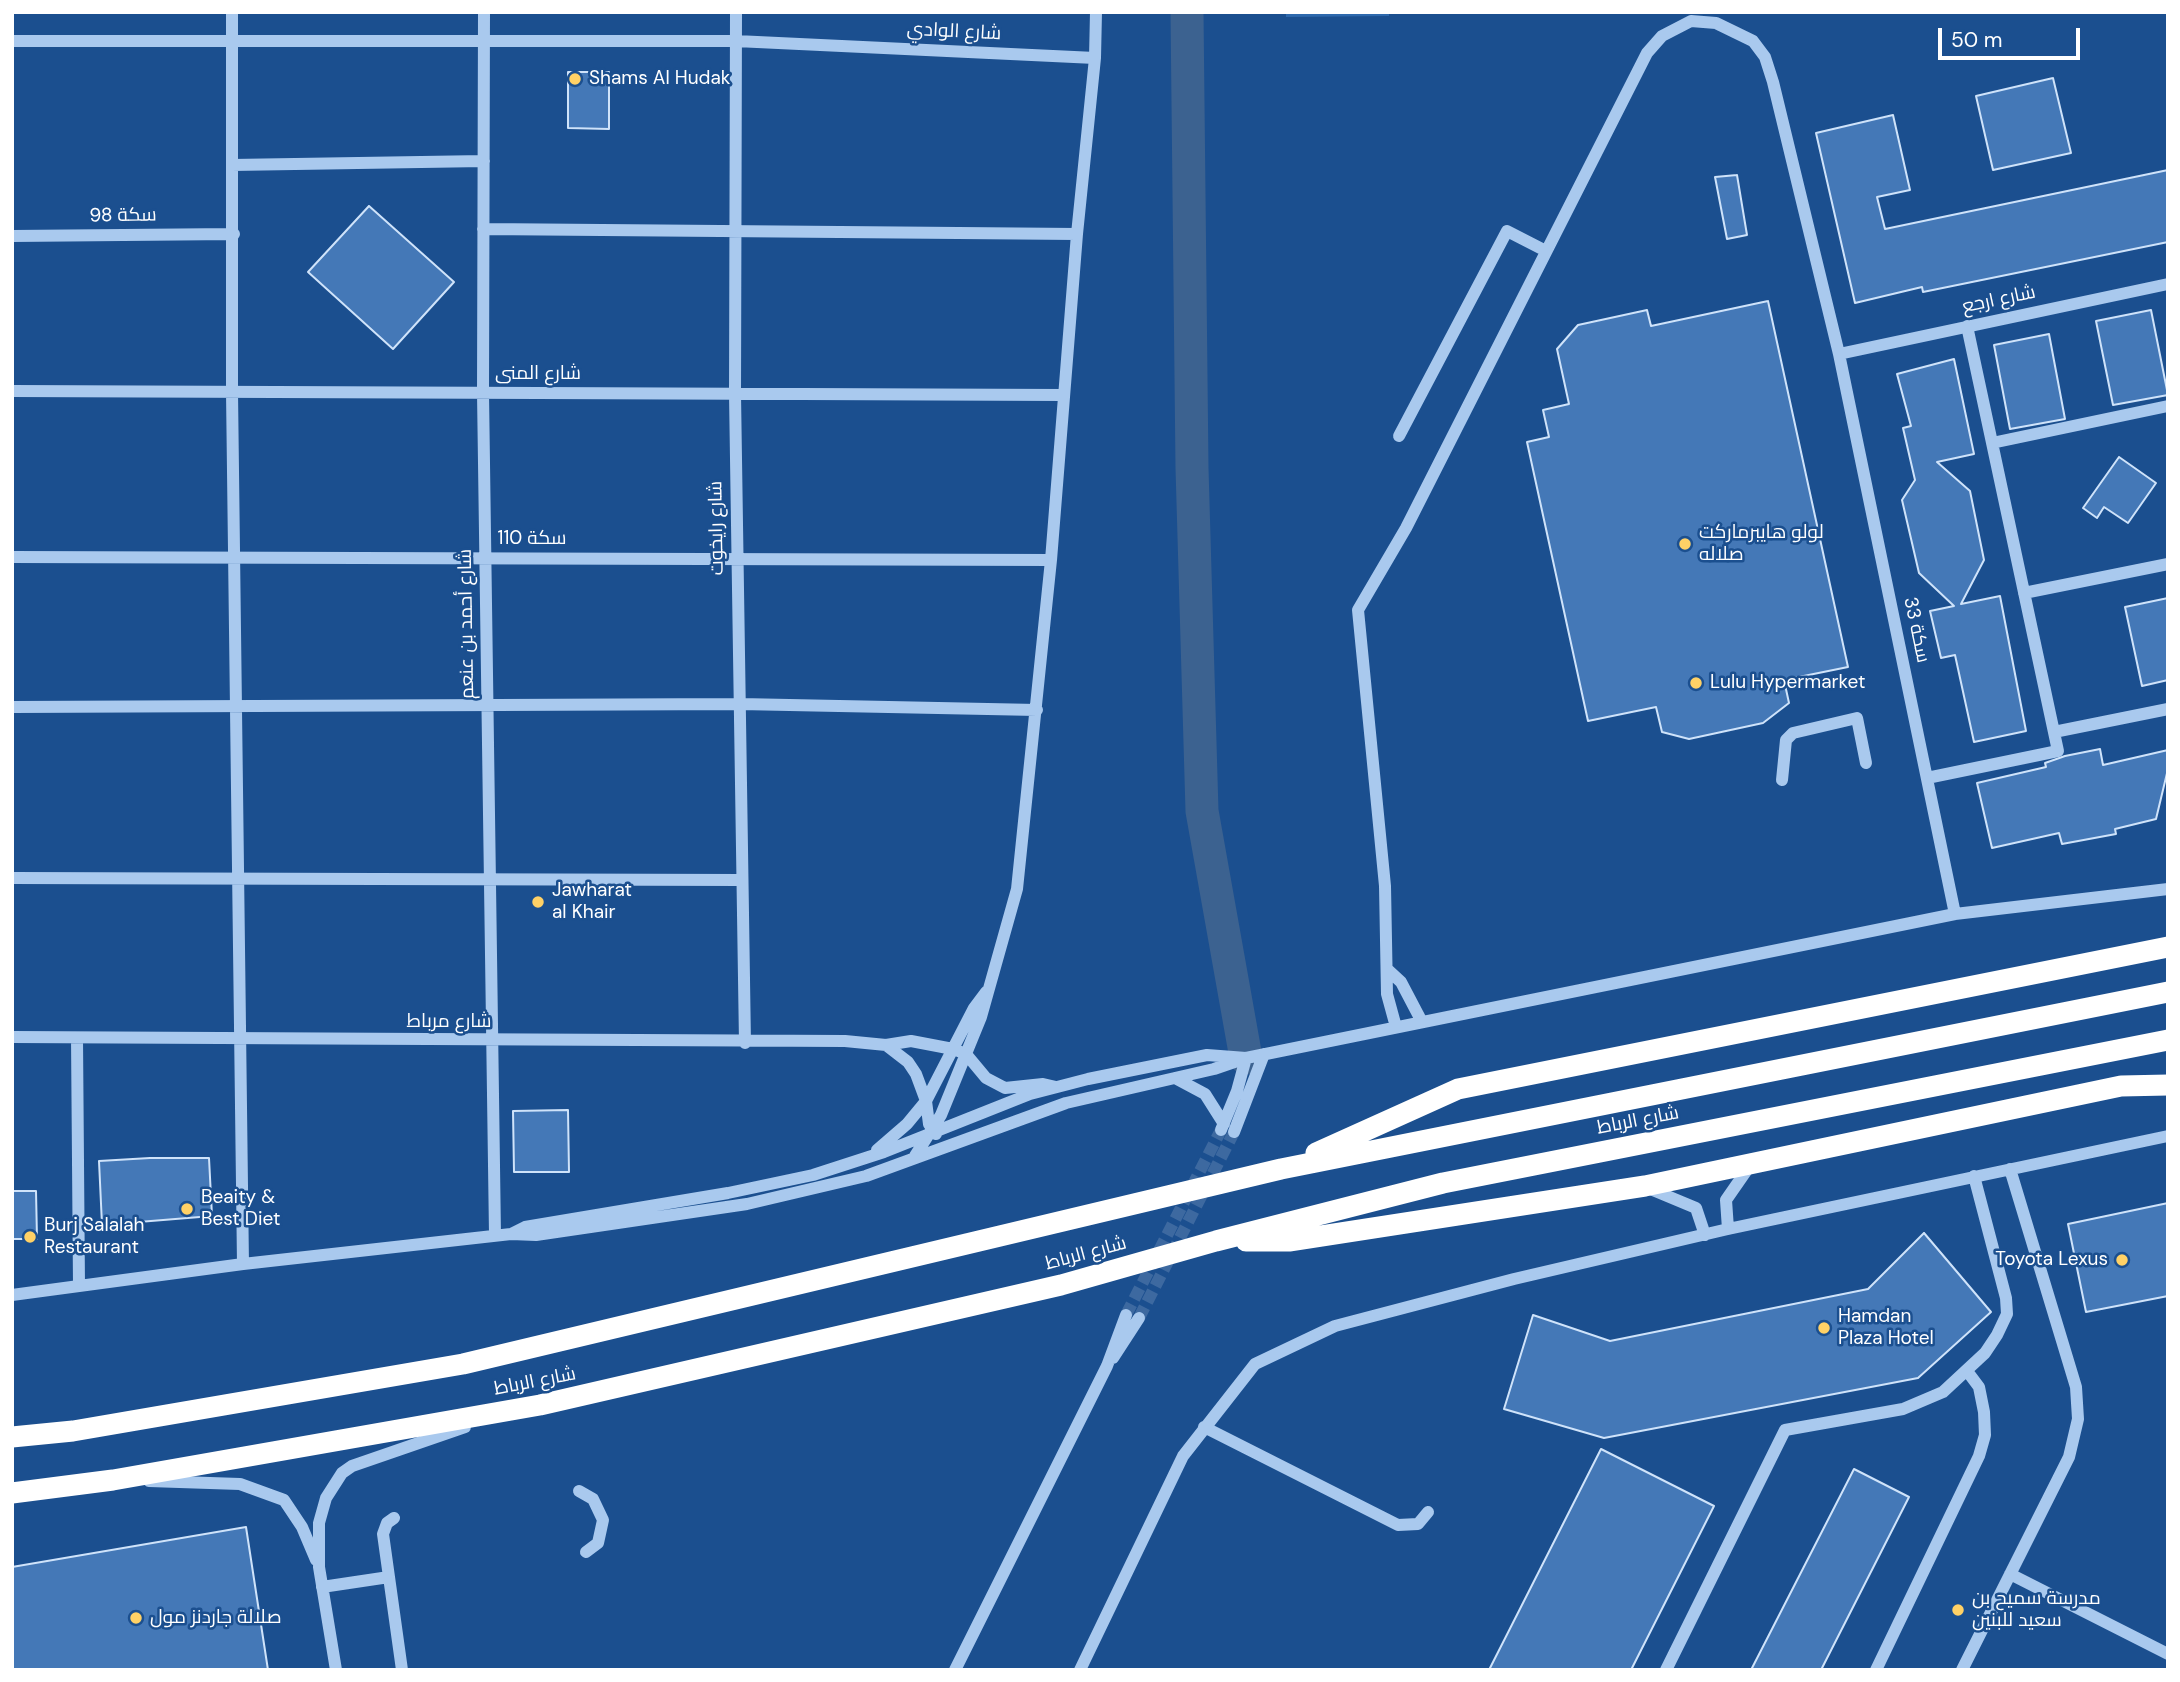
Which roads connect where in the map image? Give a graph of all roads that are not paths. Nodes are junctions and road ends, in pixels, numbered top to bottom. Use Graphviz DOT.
graph roads {
  1 [pos="232,12"];
  2 [pos="484,12"];
  3 [pos="736,12"];
  4 [pos="1096,12"];
  5 [pos="12,41"];
  6 [pos="232,41"];
  7 [pos="484,41"];
  8 [pos="736,41"];
  9 [pos="1096,58"];
  10 [pos="484,162"];
  11 [pos="232,166"];
  12 [pos="483,229"];
  13 [pos="735,231"];
  14 [pos="234,234"];
  15 [pos="1077,234"];
  16 [pos="12,236"];
  17 [pos="1546,251"];
  18 [pos="2168,284"];
  19 [pos="1967,326"];
  20 [pos="1839,354"];
  21 [pos="12,391"];
  22 [pos="232,392"];
  23 [pos="483,393"];
  24 [pos="735,394"];
  25 [pos="1064,395"];
  26 [pos="2168,406"];
  27 [pos="1399,436"];
  28 [pos="1992,443"];
  29 [pos="12,557"];
  30 [pos="234,558"];
  31 [pos="484,558"];
  32 [pos="737,559"];
  33 [pos="1051,560"];
  34 [pos="2168,564"];
  35 [pos="2024,593"];
  36 [pos="740,704"];
  37 [pos="487,705"];
  38 [pos="238,706"];
  39 [pos="12,707"];
  40 [pos="1037,709"];
  41 [pos="2168,709"];
  42 [pos="2054,732"];
  43 [pos="1866,763"];
  44 [pos="1927,778"];
  45 [pos="1782,780"];
  46 [pos="12,878"];
  47 [pos="239,878"];
  48 [pos="488,879"];
  49 [pos="741,880"];
  50 [pos="2168,889"];
  51 [pos="1955,914"];
  52 [pos="2168,947"];
  53 [pos="1388,970"];
  54 [pos="2168,992"];
  55 [pos="1422,1022"];
  56 [pos="1396,1027"];
  57 [pos="12,1037"];
  58 [pos="77,1038"];
  59 [pos="239,1040"];
  60 [pos="2168,1040"];
  61 [pos="492,1041"];
  62 [pos="745,1043"];
  63 [pos="886,1045"];
  64 [pos="960,1051"];
  65 [pos="1264,1054"];
  66 [pos="1246,1058"];
  67 [pos="2168,1077"];
  68 [pos="1175,1078"];
  69 [pos="2168,1085"];
  70 [pos="2121,1086"];
  71 [pos="1056,1087"];
  72 [pos="926,1101"];
  73 [pos="1226,1128"];
  74 [pos="933,1131"];
  75 [pos="2168,1136"];
  76 [pos="955,1142"];
  77 [pos="912,1158"];
  78 [pos="859,1161"];
  79 [pos="1752,1162"];
  80 [pos="1281,1169"];
  81 [pos="2011,1169"];
  82 [pos="1974,1176"];
  83 [pos="1644,1186"];
  84 [pos="1728,1229"];
  85 [pos="511,1234"];
  86 [pos="495,1236"];
  87 [pos="1704,1236"];
  88 [pos="1216,1241"];
  89 [pos="243,1264"];
  90 [pos="79,1286"];
  91 [pos="12,1295"];
  92 [pos="1132,1317"];
  93 [pos="1966,1371"];
  94 [pos="540,1405"];
  95 [pos="1204,1427"];
  96 [pos="12,1437"];
  97 [pos="113,1480"];
  98 [pos="579,1491"];
  99 [pos="12,1493"];
  100 [pos="1427,1512"];
  101 [pos="394,1518"];
  102 [pos="586,1552"];
  103 [pos="319,1566"];
  104 [pos="2010,1574"];
  105 [pos="389,1577"];
  106 [pos="322,1587"];
  107 [pos="2168,1654"];
  108 [pos="336,1670"];
  109 [pos="402,1670"];
  110 [pos="955,1670"];
  111 [pos="1080,1670"];
  112 [pos="1666,1670"];
  113 [pos="1876,1670"];
  114 [pos="1962,1670"];
  1 -- 6 [label="street"];
  2 -- 7 [label="street, شارع أحمد بن عنعم"];
  3 -- 8 [label="street, شارع رايخوت"];
  4 -- 9 [label="street"];
  5 -- 6 [label="street, شارع الوادي"];
  6 -- 7 [label="street, شارع الوادي"];
  6 -- 11 [label="street"];
  7 -- 8 [label="street, شارع الوادي"];
  7 -- 10 [label="street, شارع أحمد بن عنعم"];
  8 -- 9 [label="street, شارع الوادي"];
  8 -- 13 [label="street, شارع رايخوت"];
  9 -- 15 [label="street"];
  10 -- 11 [label="street"];
  10 -- 12 [label="street, شارع أحمد بن عنعم"];
  11 -- 14 [label="street"];
  12 -- 13 [label="street"];
  12 -- 23 [label="street, شارع أحمد بن عنعم"];
  13 -- 15 [label="street"];
  13 -- 24 [label="street, شارع رايخوت"];
  14 -- 16 [label="street, سكة 98"];
  14 -- 22 [label="street"];
  15 -- 25 [label="street"];
  17 -- 20 [label="street, سكة 33"];
  17 -- 27 [label="street"];
  17 -- 53 [label="street, سكة 33"];
  18 -- 19 [label="street, شارع ارجع"];
  19 -- 20 [label="street, شارع ارجع"];
  19 -- 28 [label="street"];
  20 -- 44 [label="street, سكة 33"];
  21 -- 22 [label="street, شارع المنى"];
  22 -- 23 [label="street, شارع المنى"];
  22 -- 30 [label="street"];
  23 -- 24 [label="street, شارع المنى"];
  23 -- 31 [label="street, شارع أحمد بن عنعم"];
  24 -- 25 [label="street, شارع المنى"];
  24 -- 32 [label="street, شارع رايخوت"];
  25 -- 33 [label="street"];
  26 -- 28 [label="street"];
  28 -- 35 [label="street"];
  29 -- 30 [label="street, سكة 110"];
  30 -- 31 [label="street, سكة 110"];
  30 -- 38 [label="street"];
  31 -- 32 [label="street, سكة 110"];
  31 -- 37 [label="street, شارع أحمد بن عنعم"];
  32 -- 33 [label="street, سكة 110"];
  32 -- 36 [label="street, شارع رايخوت"];
  33 -- 40 [label="street"];
  34 -- 35 [label="street"];
  35 -- 42 [label="street"];
  36 -- 37 [label="street"];
  36 -- 40 [label="street"];
  36 -- 49 [label="street, شارع رايخوت"];
  37 -- 38 [label="street"];
  37 -- 48 [label="street, شارع أحمد بن عنعم"];
  38 -- 39 [label="street"];
  38 -- 47 [label="street"];
  40 -- 64 [label="street"];
  41 -- 42 [label="street"];
  42 -- 44 [label="street"];
  43 -- 45 [label="street"];
  44 -- 51 [label="street, سكة 33"];
  46 -- 47 [label="street"];
  47 -- 48 [label="street"];
  47 -- 59 [label="street"];
  48 -- 49 [label="street"];
  48 -- 61 [label="street, شارع أحمد بن عنعم"];
  49 -- 62 [label="street, شارع رايخوت"];
  50 -- 51 [label="street"];
  51 -- 55 [label="street"];
  52 -- 80 [label="highway"];
  53 -- 55 [label="street"];
  53 -- 56 [label="street, سكة 33"];
  54 -- 80 [label="highway, شارع الرباط"];
  55 -- 56 [label="street"];
  56 -- 65 [label="street"];
  57 -- 58 [label="street, شارع مرباط"];
  58 -- 59 [label="street, شارع مرباط"];
  58 -- 90 [label="street"];
  59 -- 61 [label="street, شارع مرباط"];
  59 -- 89 [label="street"];
  60 -- 88 [label="highway, شارع الرباط"];
  61 -- 62 [label="street, شارع مرباط"];
  61 -- 86 [label="street, شارع أحمد بن عنعم"];
  62 -- 63 [label="street, شارع مرباط"];
  63 -- 64 [label="street, شارع مرباط"];
  63 -- 72 [label="street"];
  64 -- 71 [label="street"];
  64 -- 72 [label="street"];
  64 -- 74 [label="street"];
  65 -- 66 [label="street"];
  65 -- 73 [label="street"];
  66 -- 68 [label="street"];
  66 -- 71 [label="street"];
  66 -- 73 [label="street"];
  67 -- 70 [label="highway"];
  68 -- 73 [label="street"];
  68 -- 76 [label="street"];
  69 -- 70 [label="highway"];
  70 -- 79 [label="highway"];
  71 -- 74 [label="street"];
  72 -- 74 [label="street"];
  72 -- 78 [label="street"];
  74 -- 76 [label="street"];
  74 -- 77 [label="street"];
  74 -- 78 [label="street"];
  75 -- 81 [label="street"];
  76 -- 77 [label="street"];
  77 -- 85 [label="street"];
  78 -- 85 [label="street"];
  79 -- 83 [label="highway"];
  79 -- 84 [label="street"];
  80 -- 96 [label="highway, شارع الرباط"];
  81 -- 82 [label="street"];
  81 -- 104 [label="street"];
  82 -- 84 [label="street"];
  82 -- 93 [label="street"];
  83 -- 87 [label="street"];
  83 -- 88 [label="highway"];
  84 -- 87 [label="street"];
  85 -- 86 [label="street"];
  86 -- 89 [label="street"];
  87 -- 95 [label="street"];
  88 -- 94 [label="highway, شارع الرباط"];
  89 -- 90 [label="street"];
  90 -- 91 [label="street"];
  92 -- 110 [label="street"];
  93 -- 112 [label="street"];
  93 -- 113 [label="street"];
  94 -- 97 [label="highway, شارع الرباط"];
  94 -- 103 [label="street"];
  95 -- 100 [label="street"];
  95 -- 111 [label="street"];
  97 -- 99 [label="highway, شارع الرباط"];
  97 -- 103 [label="street"];
  98 -- 102 [label="street"];
  101 -- 105 [label="street"];
  103 -- 106 [label="street"];
  104 -- 107 [label="street"];
  104 -- 114 [label="street"];
  105 -- 106 [label="street"];
  105 -- 109 [label="street"];
  106 -- 108 [label="street"];
}
